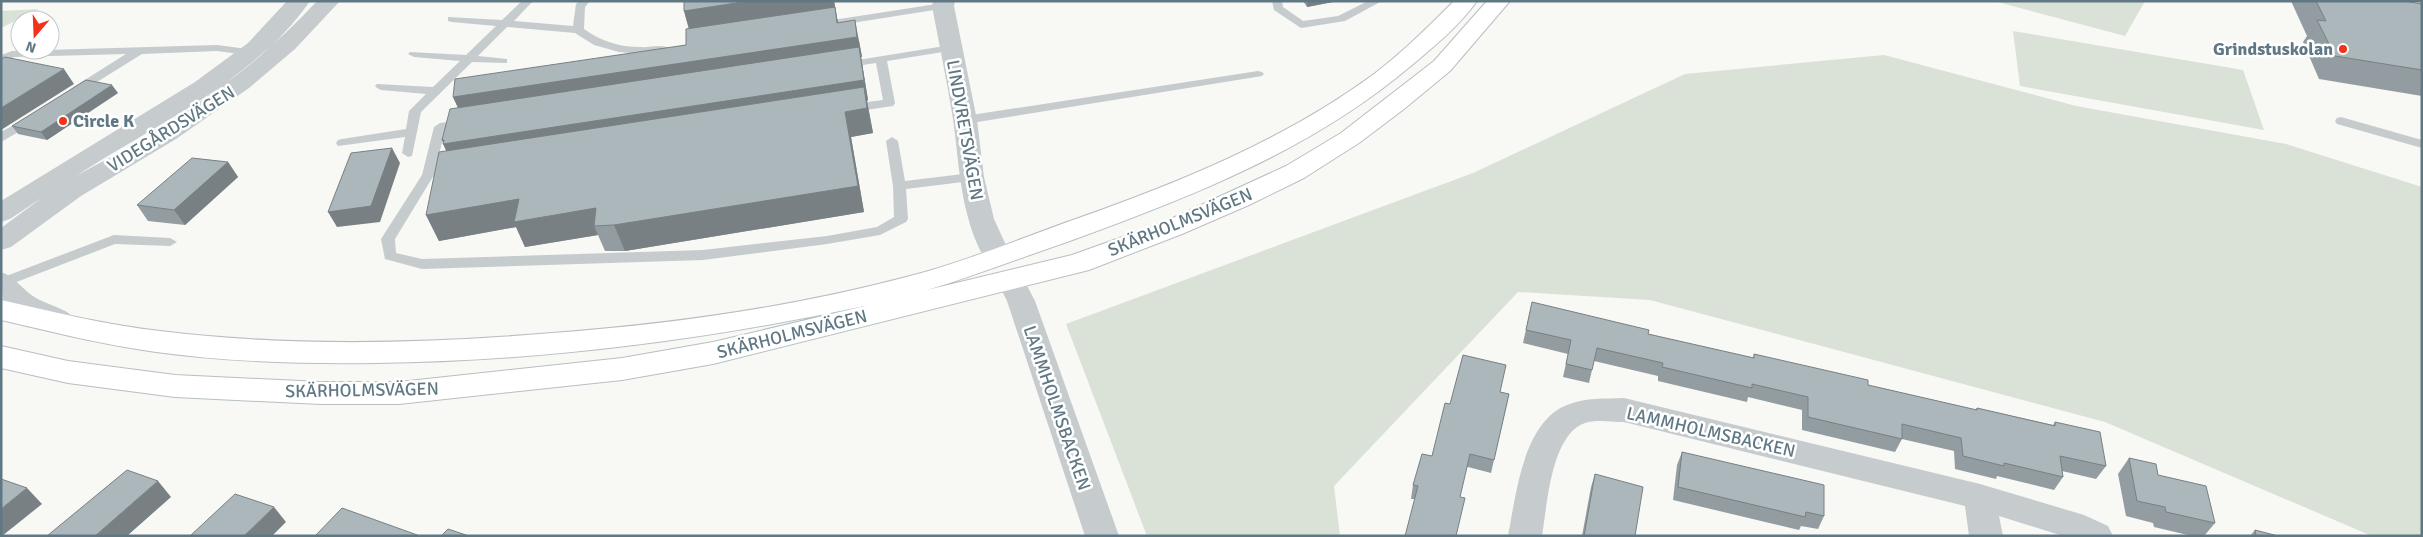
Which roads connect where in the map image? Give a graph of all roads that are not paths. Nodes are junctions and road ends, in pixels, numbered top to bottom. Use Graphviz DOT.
graph roads {
  1 [pos="299,1"];
  2 [pos="328,1"];
  3 [pos="528,1"];
  4 [pos="585,1"];
  5 [pos="1277,1"];
  6 [pos="1376,1"];
  7 [pos="1466,1"];
  8 [pos="1499,1"];
  9 [pos="943,4"];
  10 [pos="452,19"];
  11 [pos="506,23"];
  12 [pos="807,27"];
  13 [pos="578,30"];
  14 [pos="680,46"];
  15 [pos="951,48"];
  16 [pos="141,50"];
  17 [pos="248,52"];
  18 [pos="414,54"];
  19 [pos="275,56"];
  20 [pos="470,58"];
  21 [pos="881,59"];
  22 [pos="1,60"];
  23 [pos="503,61"];
  24 [pos="832,66"];
  25 [pos="1258,74"];
  26 [pos="381,86"];
  27 [pos="436,91"];
  28 [pos="67,96"];
  29 [pos="840,110"];
  30 [pos="42,112"];
  31 [pos="966,120"];
  32 [pos="2341,120"];
  33 [pos="479,121"];
  34 [pos="412,132"];
  35 [pos="1,138"];
  36 [pos="892,141"];
  37 [pos="342,143"];
  38 [pos="2422,144"];
  39 [pos="408,153"];
  40 [pos="971,177"];
  41 [pos="899,186"];
  42 [pos="3,236"];
  43 [pos="170,242"];
  44 [pos="1004,269"];
  45 [pos="2,282"];
  46 [pos="1,310"];
  47 [pos="75,328"];
  48 [pos="1,357"];
  49 [pos="1980,497"];
  50 [pos="1102,536"];
  51 [pos="1525,536"];
  52 [pos="1986,536"];
  53 [pos="2096,536"];
  1 -- 17 [label="street, VIDEGÅRDSVÄGEN"];
  2 -- 19 [label="street, VIDEGÅRDSVÄGEN"];
  3 -- 11 [label="lane"];
  4 -- 13 [label="lane"];
  5 -- 6 [label="lane"];
  7 -- 44 [label="main road, SKÄRHOLMSVÄGEN"];
  8 -- 44 [label="main road, SKÄRHOLMSVÄGEN"];
  9 -- 12 [label="lane"];
  9 -- 15 [label="street, LINDVRETSVÄGEN"];
  10 -- 11 [label="lane"];
  11 -- 13 [label="lane"];
  11 -- 20 [label="lane"];
  13 -- 14 [label="lane"];
  15 -- 21 [label="lane"];
  15 -- 31 [label="street, LINDVRETSVÄGEN"];
  16 -- 17 [label="lane"];
  16 -- 22 [label="lane"];
  16 -- 28 [label="lane"];
  17 -- 19 [label="lane"];
  17 -- 42 [label="street, VIDEGÅRDSVÄGEN"];
  18 -- 20 [label="lane"];
  19 -- 42 [label="street, VIDEGÅRDSVÄGEN"];
  20 -- 23 [label="lane"];
  20 -- 27 [label="lane"];
  21 -- 24 [label="lane"];
  21 -- 29 [label="lane"];
  25 -- 31 [label="lane"];
  26 -- 27 [label="lane"];
  27 -- 34 [label="lane"];
  30 -- 35 [label="lane"];
  31 -- 40 [label="street, LINDVRETSVÄGEN"];
  32 -- 38 [label="lane"];
  33 -- 41 [label="lane"];
  34 -- 37 [label="lane"];
  34 -- 39 [label="lane"];
  36 -- 41 [label="lane"];
  40 -- 41 [label="lane"];
  40 -- 44 [label="street, LINDVRETSVÄGEN"];
  43 -- 45 [label="lane"];
  44 -- 47 [label="main road, SKÄRHOLMSVÄGEN"];
  44 -- 48 [label="main road, SKÄRHOLMSVÄGEN"];
  44 -- 50 [label="street, LAMMHOLMSBACKEN"];
  45 -- 47 [label="street"];
  46 -- 47 [label="main road, SKÄRHOLMSVÄGEN"];
  49 -- 51 [label="street, LAMMHOLMSBACKEN"];
  49 -- 52 [label="street"];
  49 -- 53 [label="street, LAMMHOLMSBACKEN"];
}
